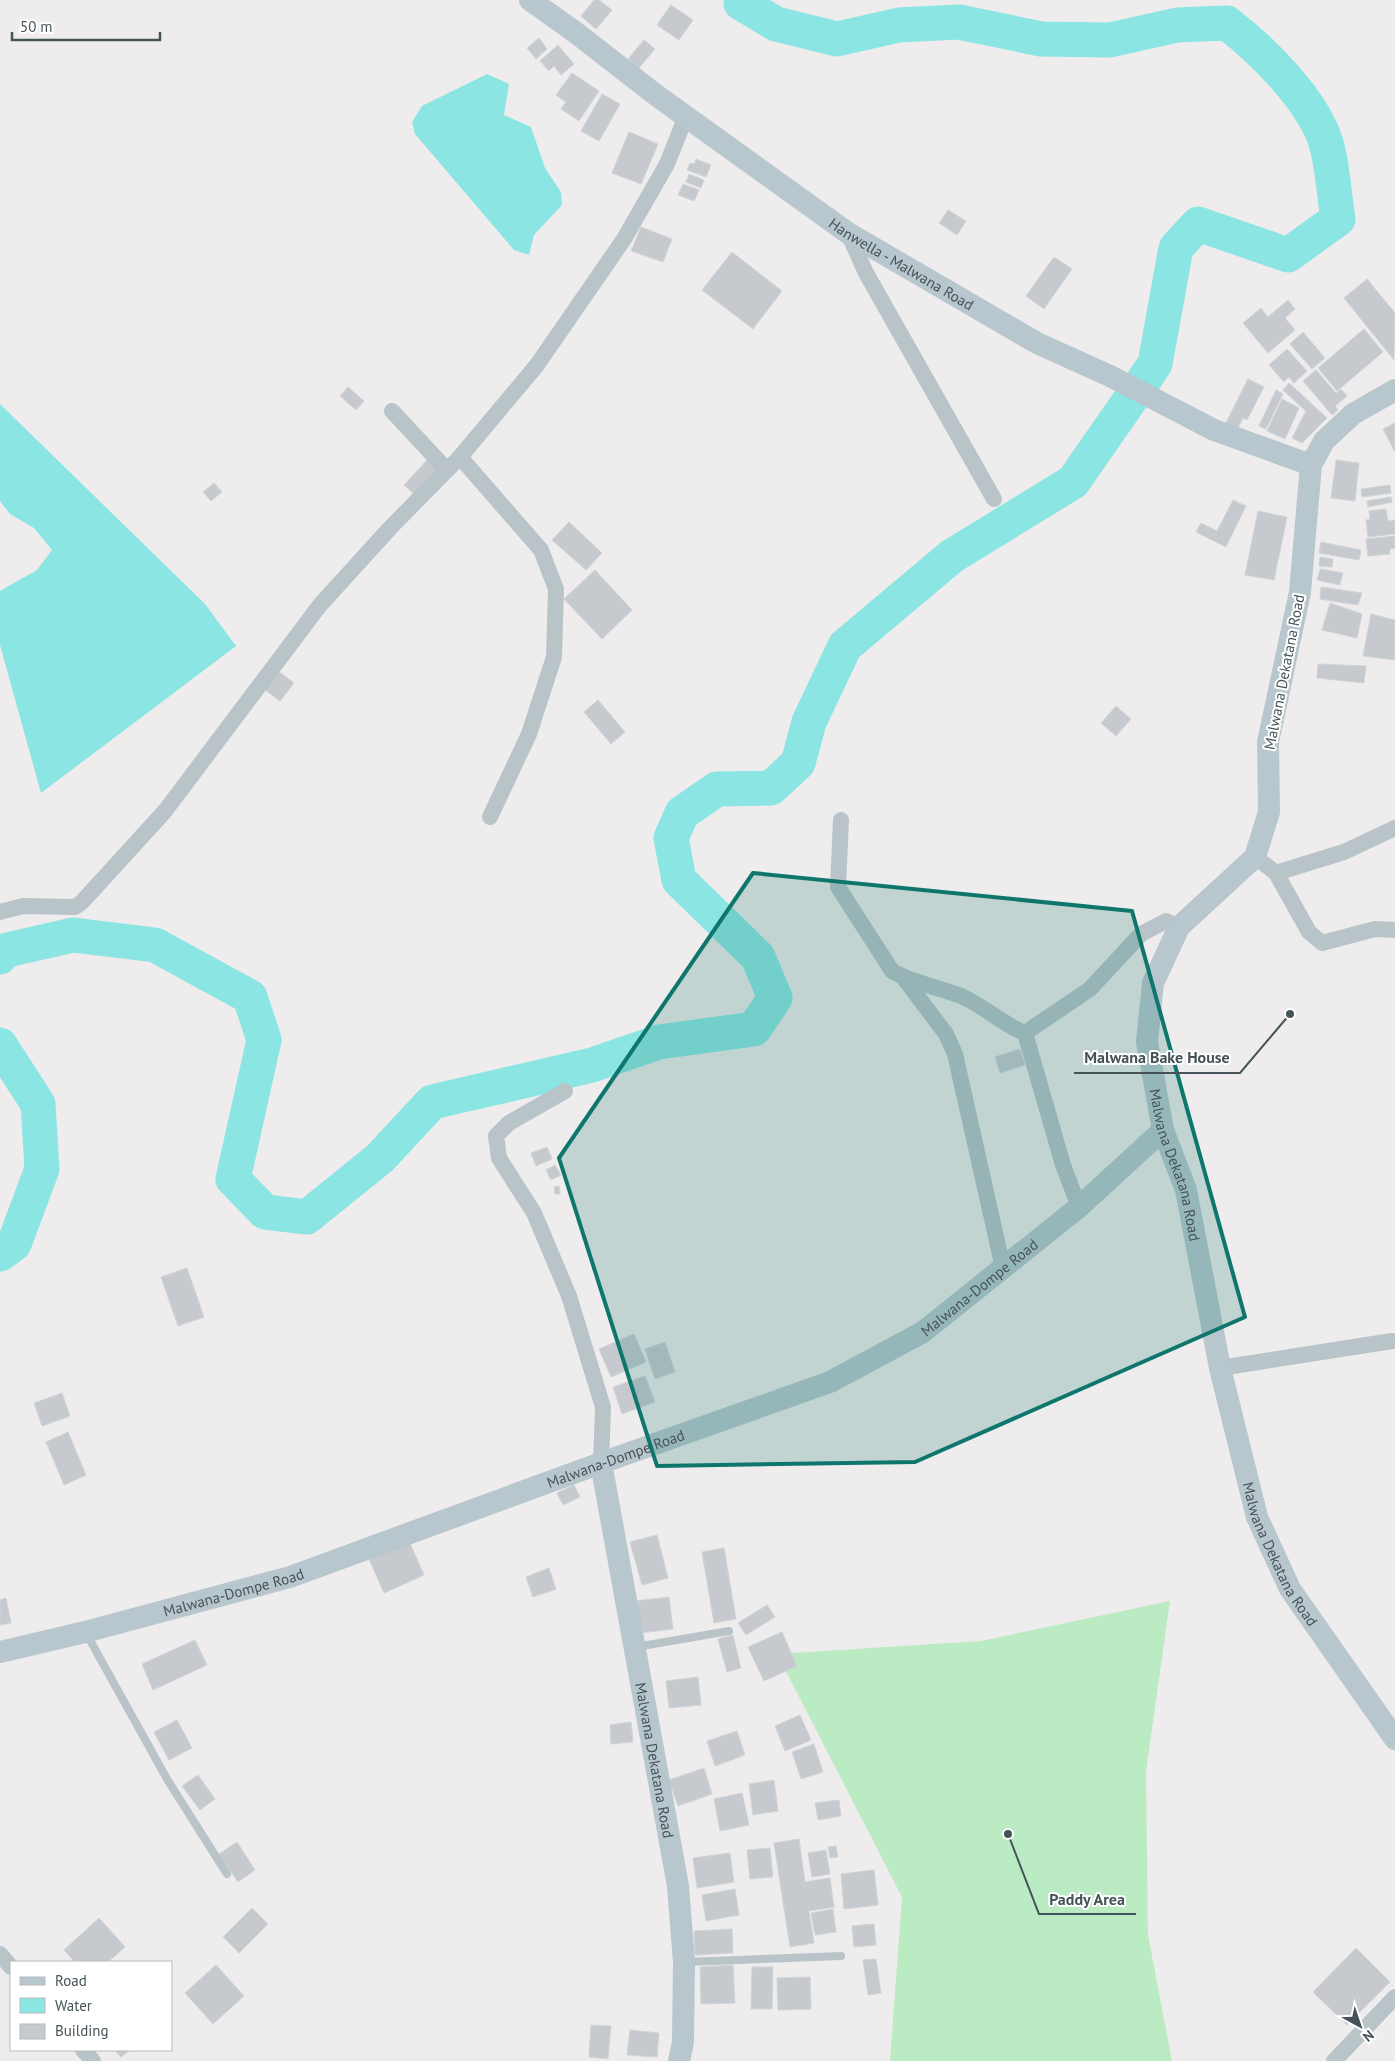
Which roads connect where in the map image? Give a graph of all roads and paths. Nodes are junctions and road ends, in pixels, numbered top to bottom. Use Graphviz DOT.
graph roads {
  1 [pos="530,0"];
  2 [pos="686,116"];
  3 [pos="848,233"];
  4 [pos="1395,390"];
  5 [pos="392,411"];
  6 [pos="460,456"];
  7 [pos="1311,465"];
  8 [pos="447,470"];
  9 [pos="994,500"];
  10 [pos="490,817"];
  11 [pos="841,820"];
  12 [pos="1395,828"];
  13 [pos="1255,857"];
  14 [pos="1276,873"];
  15 [pos="0,912"];
  16 [pos="1179,926"];
  17 [pos="1395,930"];
  18 [pos="903,977"];
  19 [pos="1026,1033"];
  20 [pos="565,1091"];
  21 [pos="1163,1130"];
  22 [pos="1079,1207"];
  23 [pos="1003,1268"];
  24 [pos="1392,1341"];
  25 [pos="1220,1368"];
  26 [pos="601,1463"];
  27 [pos="729,1631"];
  28 [pos="85,1632"];
  29 [pos="634,1647"];
  30 [pos="0,1652"];
  31 [pos="1395,1739"];
  32 [pos="227,1874"];
  33 [pos="0,1954"];
  34 [pos="841,1956"];
  35 [pos="684,1962"];
  36 [pos="10,1966"];
  37 [pos="1395,1997"];
  38 [pos="84,2051"];
  39 [pos="93,2061"];
  40 [pos="679,2061"];
  41 [pos="1334,2061"];
  1 -- 2 [label="street, Hanwella - Malwana Road"];
  2 -- 3 [label="street, Hanwella - Malwana Road"];
  2 -- 6 [label="street"];
  3 -- 7 [label="street, Hanwella - Malwana Road"];
  3 -- 9 [label="street"];
  4 -- 7 [label="street, Malwana Dekatana Road"];
  5 -- 8 [label="street"];
  6 -- 8 [label="street"];
  6 -- 10 [label="street"];
  7 -- 13 [label="street, Malwana Dekatana Road"];
  8 -- 15 [label="street"];
  11 -- 18 [label="street"];
  12 -- 14 [label="street"];
  13 -- 14 [label="street"];
  13 -- 16 [label="street, Malwana Dekatana Road"];
  14 -- 17 [label="street"];
  16 -- 19 [label="street"];
  16 -- 21 [label="street, Malwana Dekatana Road"];
  18 -- 19 [label="street"];
  18 -- 23 [label="street"];
  19 -- 22 [label="street"];
  20 -- 26 [label="street"];
  21 -- 22 [label="street, Malwana-Dompe Road"];
  21 -- 25 [label="street, Malwana Dekatana Road"];
  22 -- 23 [label="street, Malwana-Dompe Road"];
  23 -- 26 [label="street, Malwana-Dompe Road"];
  24 -- 25 [label="street"];
  25 -- 31 [label="street, Malwana Dekatana Road"];
  26 -- 28 [label="street, Malwana-Dompe Road"];
  26 -- 29 [label="street, Malwana Dekatana Road"];
  27 -- 29 [label="lane"];
  28 -- 30 [label="street, Malwana-Dompe Road"];
  28 -- 32 [label="lane"];
  29 -- 35 [label="street, Malwana Dekatana Road"];
  33 -- 36 [label="street"];
  34 -- 35 [label="lane"];
  35 -- 40 [label="street, Malwana Dekatana Road"];
  37 -- 41 [label="street"];
  38 -- 39 [label="street"];
}
